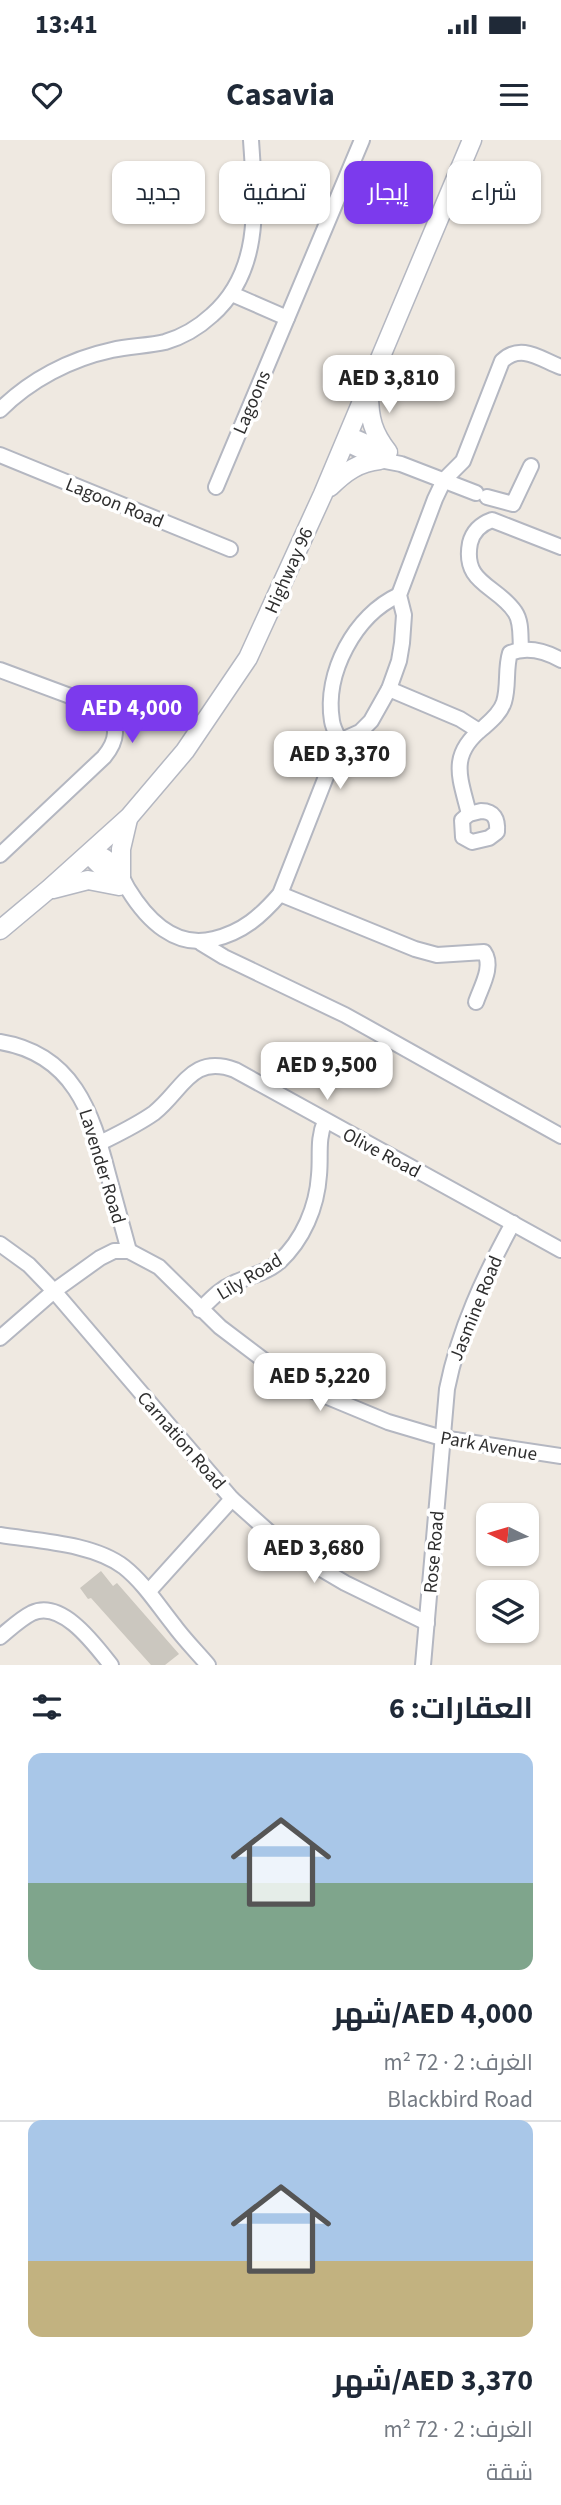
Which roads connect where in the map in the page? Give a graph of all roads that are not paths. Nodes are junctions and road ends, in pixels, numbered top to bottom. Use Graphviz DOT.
graph roads {
  1 [pos="251,140"];
  2 [pos="362,140"];
  3 [pos="472,140"];
  4 [pos="232,294"];
  5 [pos="287,318"];
  6 [pos="561,367"];
  7 [pos="369,387"];
  8 [pos="0,410"];
  9 [pos="346,439"];
  10 [pos="0,455"];
  11 [pos="390,458"];
  12 [pos="531,466"];
  13 [pos="444,480"];
  14 [pos="216,487"];
  15 [pos="323,494"];
  16 [pos="561,547"];
  17 [pos="230,549"];
  18 [pos="399,595"];
  19 [pos="521,649"];
  20 [pos="561,660"];
  21 [pos="0,670"];
  22 [pos="389,689"];
  23 [pos="479,731"];
  24 [pos="340,741"];
  25 [pos="469,814"];
  26 [pos="129,817"];
  27 [pos="90,853"];
  28 [pos="0,855"];
  29 [pos="124,886"];
  30 [pos="50,889"];
  31 [pos="279,894"];
  32 [pos="0,930"];
  33 [pos="201,943"];
  34 [pos="476,1002"];
  35 [pos="0,1042"];
  36 [pos="325,1121"];
  37 [pos="561,1136"];
  38 [pos="100,1143"];
  39 [pos="513,1223"];
  40 [pos="0,1244"];
  41 [pos="561,1250"];
  42 [pos="129,1251"];
  43 [pos="54,1291"];
  44 [pos="201,1310"];
  45 [pos="0,1338"];
  46 [pos="442,1438"];
  47 [pos="561,1456"];
  48 [pos="232,1499"];
  49 [pos="0,1535"];
  50 [pos="149,1591"];
  51 [pos="427,1623"];
  52 [pos="0,1637"];
  53 [pos="111,1665"];
  54 [pos="208,1665"];
  55 [pos="424,1665"];
  1 -- 4 [label="street"];
  2 -- 5 [label="street, Lagoons"];
  3 -- 7 [label="street, Highway 96"];
  4 -- 5 [label="street"];
  4 -- 8 [label="street"];
  5 -- 14 [label="street, Lagoons"];
  6 -- 13 [label="street"];
  7 -- 9 [label="street, Highway 96"];
  7 -- 11 [label="street"];
  9 -- 11 [label="street"];
  9 -- 15 [label="street, Highway 96"];
  10 -- 17 [label="street, Lagoon Road"];
  11 -- 13 [label="street"];
  11 -- 15 [label="street"];
  12 -- 13 [label="street"];
  13 -- 18 [label="street"];
  15 -- 26 [label="street, Highway 96"];
  16 -- 19 [label="street"];
  18 -- 22 [label="street"];
  18 -- 24 [label="street"];
  19 -- 20 [label="street"];
  19 -- 23 [label="street"];
  21 -- 28 [label="street"];
  22 -- 23 [label="street"];
  22 -- 24 [label="street"];
  23 -- 25 [label="street"];
  24 -- 31 [label="street"];
  26 -- 27 [label="street, Highway 96"];
  26 -- 29 [label="street"];
  27 -- 29 [label="street"];
  27 -- 30 [label="street, Highway 96"];
  29 -- 30 [label="street"];
  29 -- 33 [label="street"];
  30 -- 32 [label="street, Highway 96"];
  31 -- 33 [label="street"];
  31 -- 34 [label="street"];
  33 -- 37 [label="street"];
  35 -- 38 [label="street, Lavender Road"];
  36 -- 38 [label="street, Olive Road"];
  36 -- 39 [label="street, Olive Road"];
  36 -- 44 [label="street, Lily Road"];
  38 -- 42 [label="street, Lavender Road"];
  39 -- 41 [label="street, Olive Road"];
  39 -- 46 [label="street, Jasmine Road"];
  40 -- 43 [label="street, Carnation Road"];
  42 -- 43 [label="street"];
  42 -- 44 [label="street, Park Avenue"];
  43 -- 45 [label="street"];
  43 -- 48 [label="street, Carnation Road"];
  44 -- 46 [label="street, Park Avenue"];
  46 -- 47 [label="street, Park Avenue"];
  46 -- 51 [label="street, Rose Road"];
  48 -- 50 [label="street"];
  48 -- 51 [label="street, Carnation Road"];
  49 -- 50 [label="street"];
  50 -- 54 [label="street"];
  51 -- 55 [label="street, Rose Road"];
  52 -- 53 [label="street"];
}
